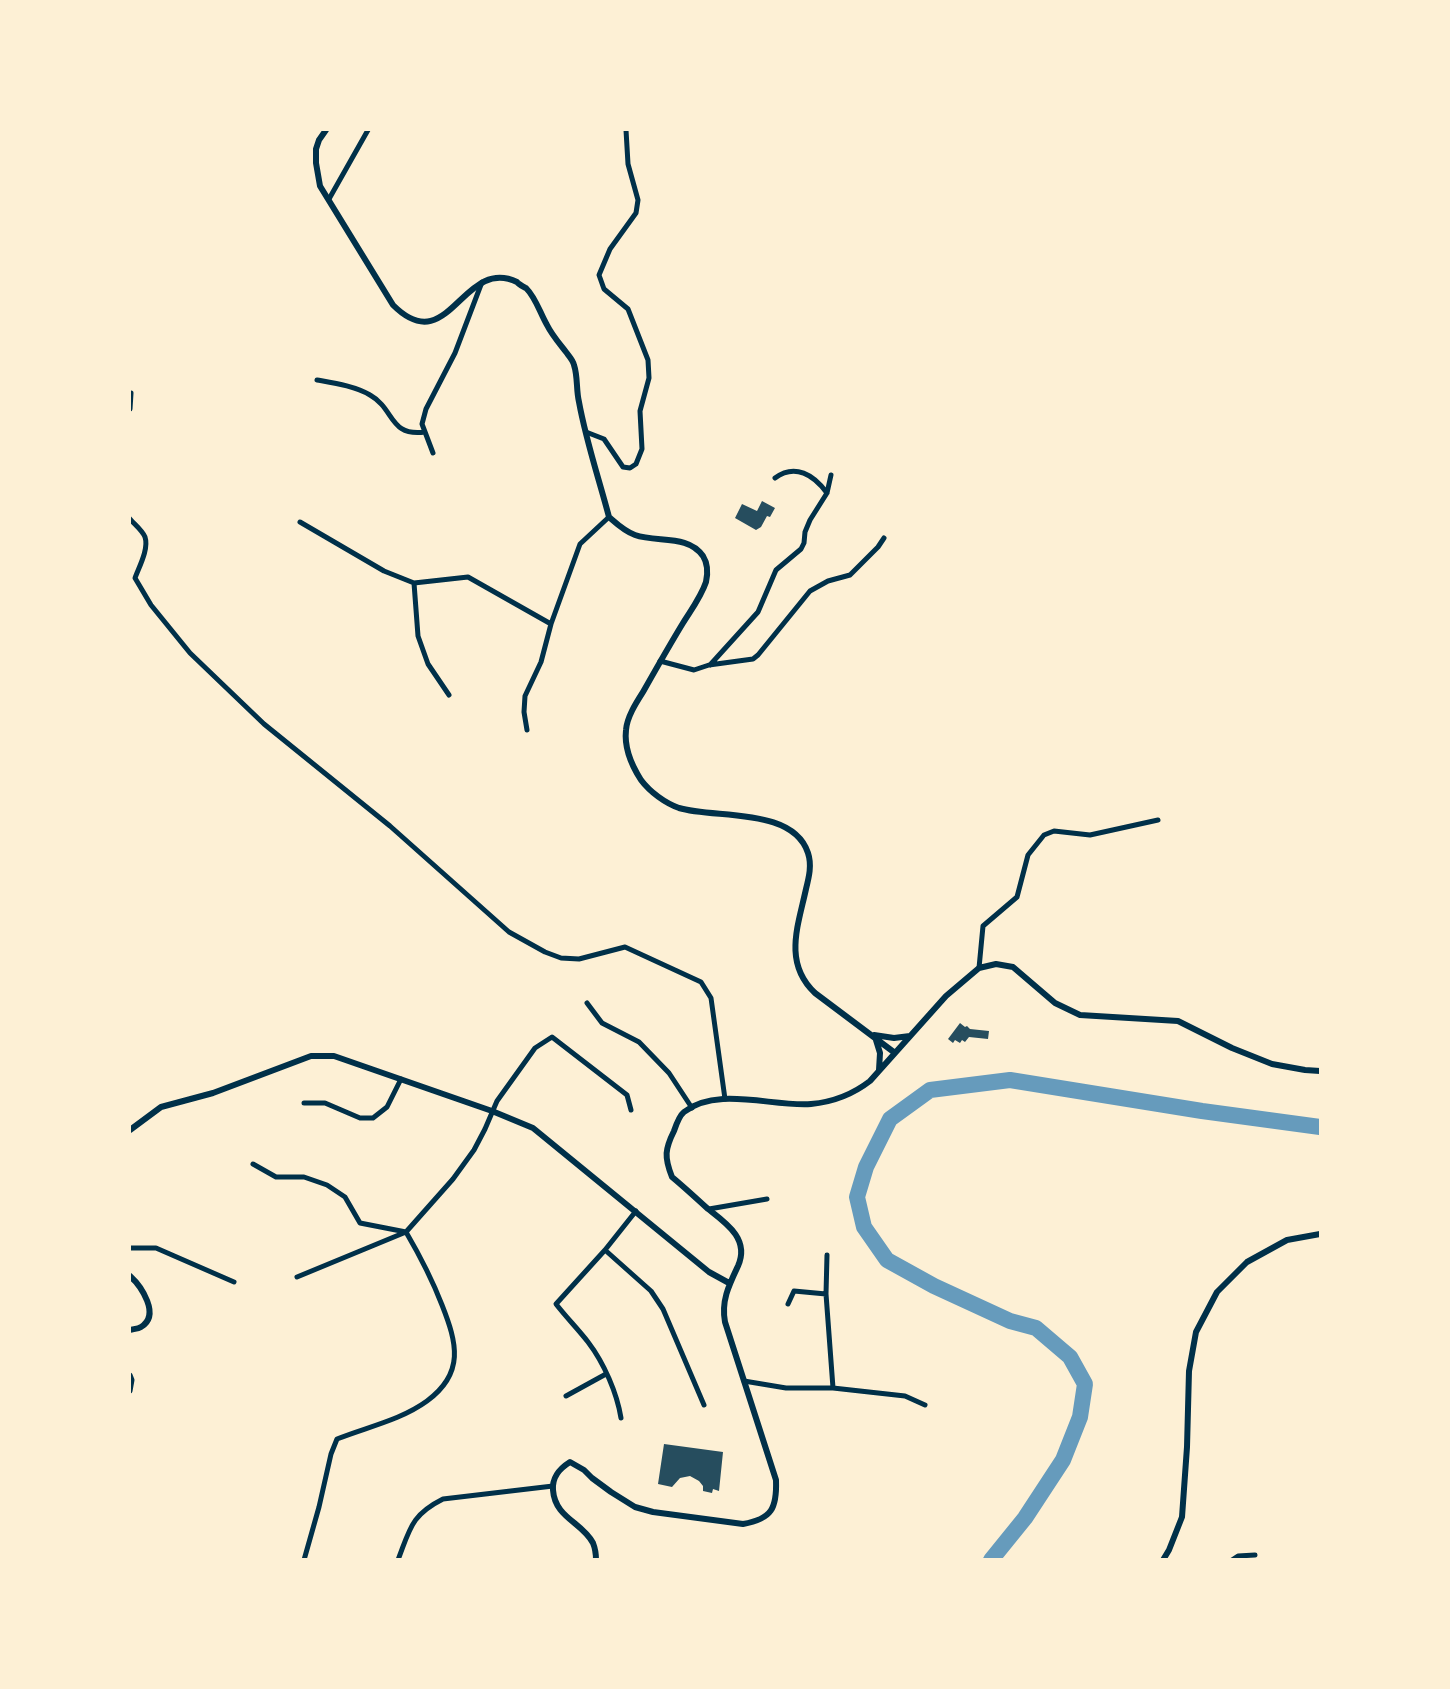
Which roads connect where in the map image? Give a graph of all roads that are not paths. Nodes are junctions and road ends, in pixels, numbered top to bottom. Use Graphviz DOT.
graph roads {
  1 [pos="326,130"];
  2 [pos="368,130"];
  3 [pos="626,130"];
  4 [pos="328,199"];
  5 [pos="483,280"];
  6 [pos="317,380"];
  7 [pos="131,393"];
  8 [pos="130,409"];
  9 [pos="425,432"];
  10 [pos="586,432"];
  11 [pos="433,453"];
  12 [pos="831,475"];
  13 [pos="775,478"];
  14 [pos="827,493"];
  15 [pos="609,517"];
  16 [pos="130,519"];
  17 [pos="300,522"];
  18 [pos="884,538"];
  19 [pos="414,583"];
  20 [pos="551,624"];
  21 [pos="660,661"];
  22 [pos="709,665"];
  23 [pos="449,695"];
  24 [pos="527,730"];
  25 [pos="1158,820"];
  26 [pos="979,968"];
  27 [pos="587,1003"];
  28 [pos="872,1036"];
  29 [pos="910,1036"];
  30 [pos="895,1053"];
  31 [pos="1321,1071"];
  32 [pos="878,1072"];
  33 [pos="401,1079"];
  34 [pos="725,1099"];
  35 [pos="304,1103"];
  36 [pos="692,1108"];
  37 [pos="631,1110"];
  38 [pos="492,1111"];
  39 [pos="130,1130"];
  40 [pos="253,1164"];
  41 [pos="767,1199"];
  42 [pos="709,1209"];
  43 [pos="636,1211"];
  44 [pos="407,1232"];
  45 [pos="1321,1234"];
  46 [pos="130,1248"];
  47 [pos="606,1250"];
  48 [pos="827,1255"];
  49 [pos="130,1276"];
  50 [pos="297,1277"];
  51 [pos="234,1282"];
  52 [pos="729,1283"];
  53 [pos="826,1294"];
  54 [pos="788,1304"];
  55 [pos="130,1330"];
  56 [pos="606,1374"];
  57 [pos="130,1375"];
  58 [pos="744,1381"];
  59 [pos="833,1388"];
  60 [pos="130,1391"];
  61 [pos="566,1396"];
  62 [pos="704,1405"];
  63 [pos="925,1405"];
  64 [pos="621,1418"];
  65 [pos="553,1486"];
  66 [pos="1255,1555"];
  67 [pos="304,1559"];
  68 [pos="398,1559"];
  69 [pos="597,1559"];
  70 [pos="1163,1559"];
  71 [pos="1232,1559"];
  1 -- 4 [label="street"];
  2 -- 4 [label="street"];
  3 -- 10 [label="street"];
  4 -- 5 [label="street"];
  5 -- 9 [label="street"];
  5 -- 10 [label="street"];
  6 -- 9 [label="street"];
  7 -- 8 [label="street"];
  9 -- 11 [label="street"];
  10 -- 15 [label="street"];
  12 -- 14 [label="street"];
  13 -- 14 [label="street"];
  14 -- 22 [label="street"];
  15 -- 20 [label="street"];
  15 -- 21 [label="street"];
  16 -- 34 [label="street"];
  17 -- 19 [label="street"];
  18 -- 22 [label="street"];
  19 -- 20 [label="street"];
  19 -- 23 [label="street"];
  20 -- 24 [label="street"];
  21 -- 22 [label="street"];
  21 -- 28 [label="street"];
  25 -- 26 [label="street"];
  26 -- 29 [label="street"];
  26 -- 31 [label="street"];
  27 -- 36 [label="street"];
  28 -- 29 [label="street"];
  28 -- 30 [label="street"];
  28 -- 32 [label="street"];
  29 -- 30 [label="street"];
  30 -- 32 [label="street"];
  32 -- 34 [label="street"];
  33 -- 35 [label="street"];
  33 -- 38 [label="street"];
  33 -- 39 [label="street"];
  34 -- 36 [label="street"];
  36 -- 42 [label="street"];
  37 -- 38 [label="street"];
  38 -- 43 [label="street"];
  38 -- 44 [label="street"];
  40 -- 44 [label="street"];
  41 -- 42 [label="street"];
  42 -- 52 [label="street"];
  43 -- 47 [label="street"];
  43 -- 52 [label="street"];
  44 -- 50 [label="street"];
  44 -- 67 [label="street"];
  45 -- 70 [label="street"];
  46 -- 51 [label="street"];
  47 -- 56 [label="street"];
  47 -- 62 [label="street"];
  48 -- 53 [label="street"];
  49 -- 55 [label="street"];
  52 -- 58 [label="street"];
  53 -- 54 [label="street"];
  53 -- 59 [label="street"];
  56 -- 61 [label="street"];
  56 -- 64 [label="street"];
  57 -- 60 [label="street"];
  58 -- 59 [label="street"];
  58 -- 65 [label="street"];
  59 -- 63 [label="street"];
  65 -- 68 [label="street"];
  65 -- 69 [label="street"];
  66 -- 71 [label="street"];
}
